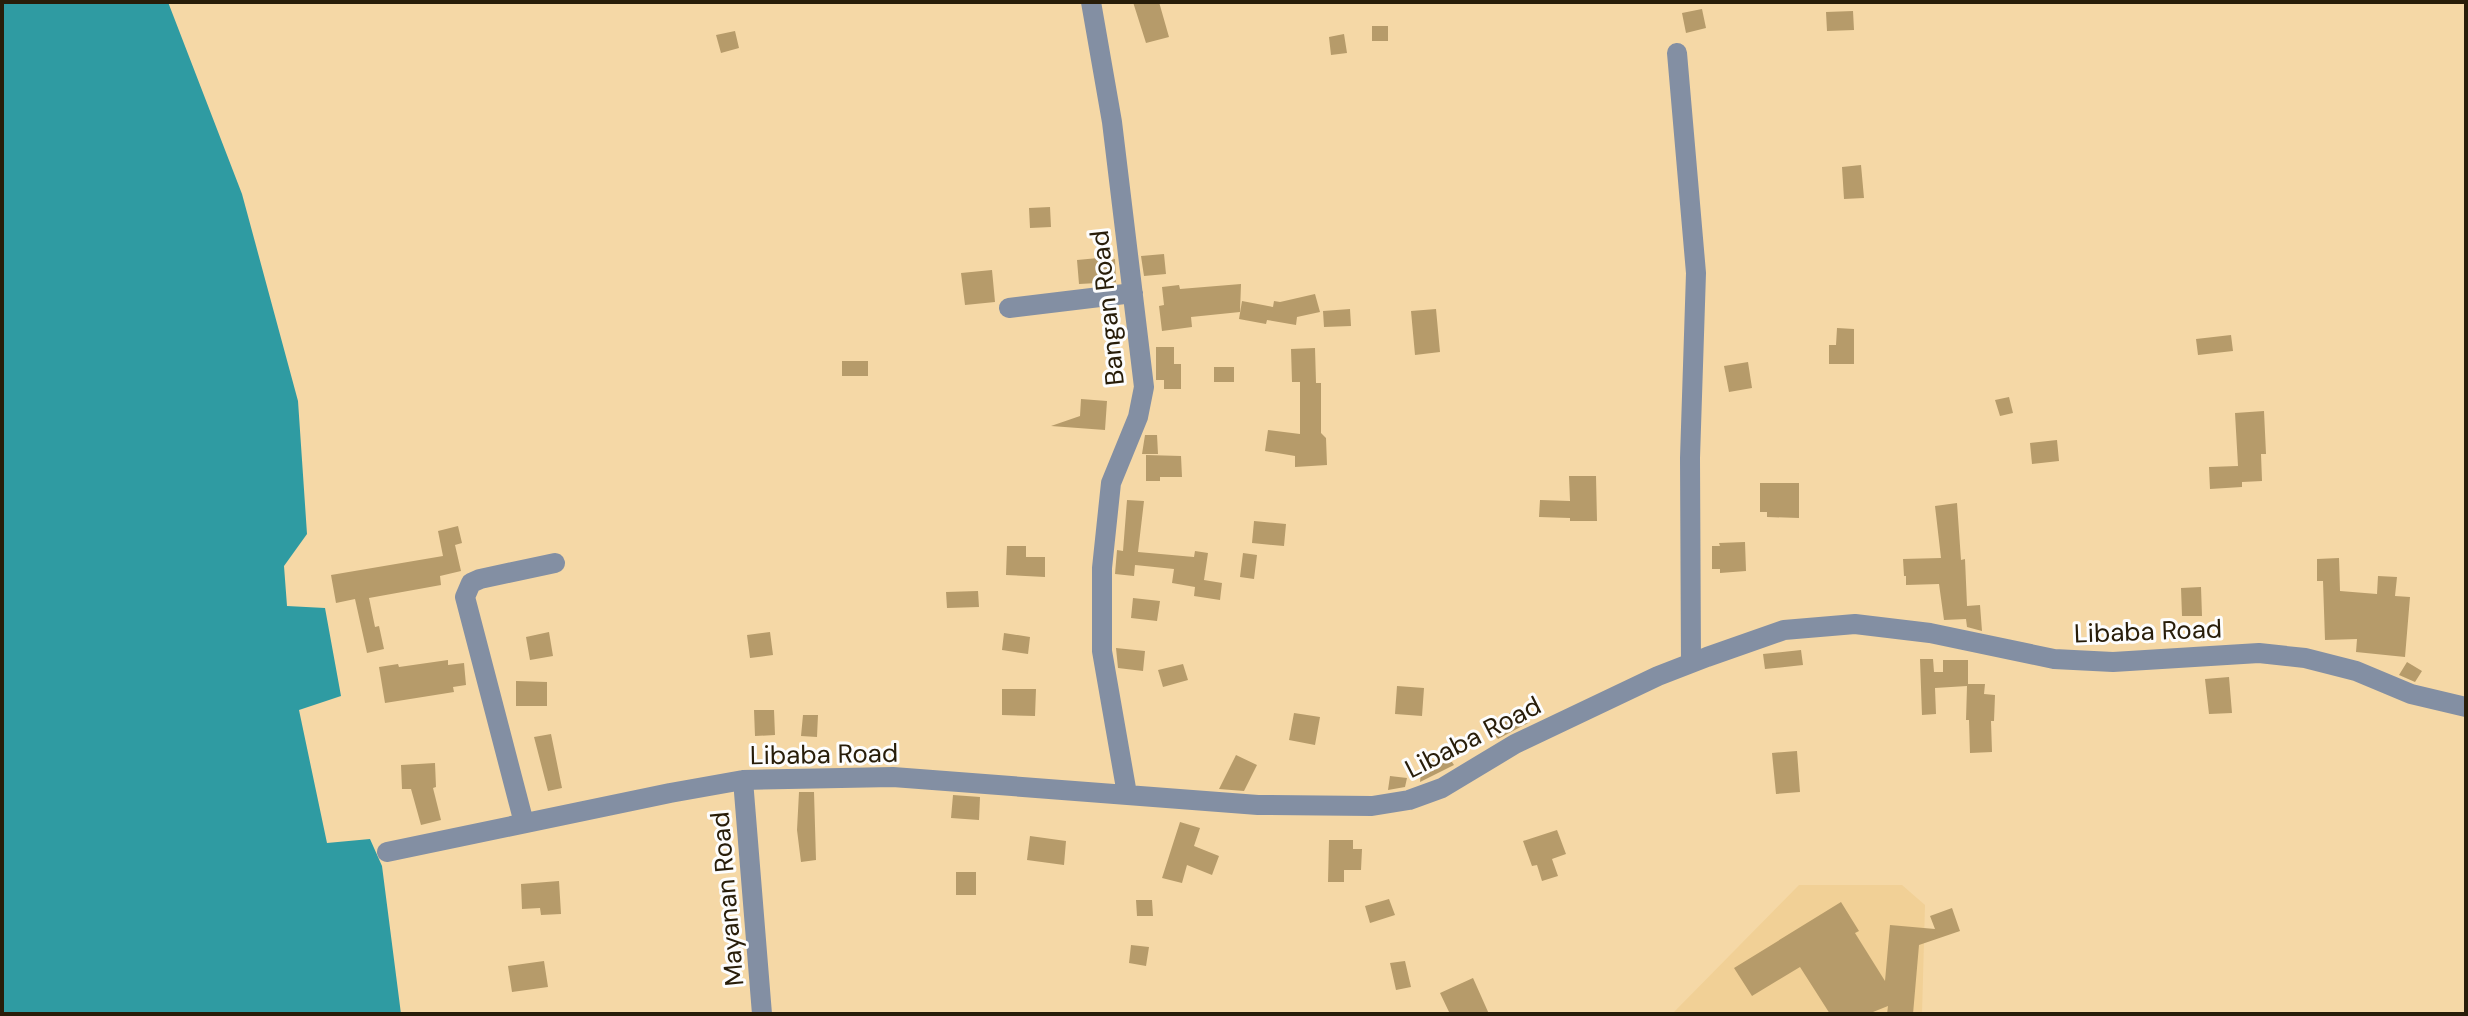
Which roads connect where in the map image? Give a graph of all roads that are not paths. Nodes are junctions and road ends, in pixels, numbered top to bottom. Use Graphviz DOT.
graph roads {
  1 [pos="1091,2"];
  2 [pos="1677,53"];
  3 [pos="1133,293"];
  4 [pos="1009,308"];
  5 [pos="555,563"];
  6 [pos="1691,663"];
  7 [pos="2466,707"];
  8 [pos="743,780"];
  9 [pos="1127,794"];
  10 [pos="524,823"];
  11 [pos="387,852"];
  12 [pos="762,1014"];
  1 -- 3 [label="street, Bangan Road"];
  2 -- 6 [label="street"];
  3 -- 4 [label="street"];
  3 -- 9 [label="street, Bangan Road"];
  5 -- 10 [label="street"];
  6 -- 7 [label="street, Libaba Road"];
  6 -- 9 [label="street, Libaba Road"];
  8 -- 9 [label="street, Libaba Road"];
  8 -- 10 [label="street, Libaba Road"];
  8 -- 12 [label="street, Mayanan Road"];
  10 -- 11 [label="street, Libaba Road"];
}
